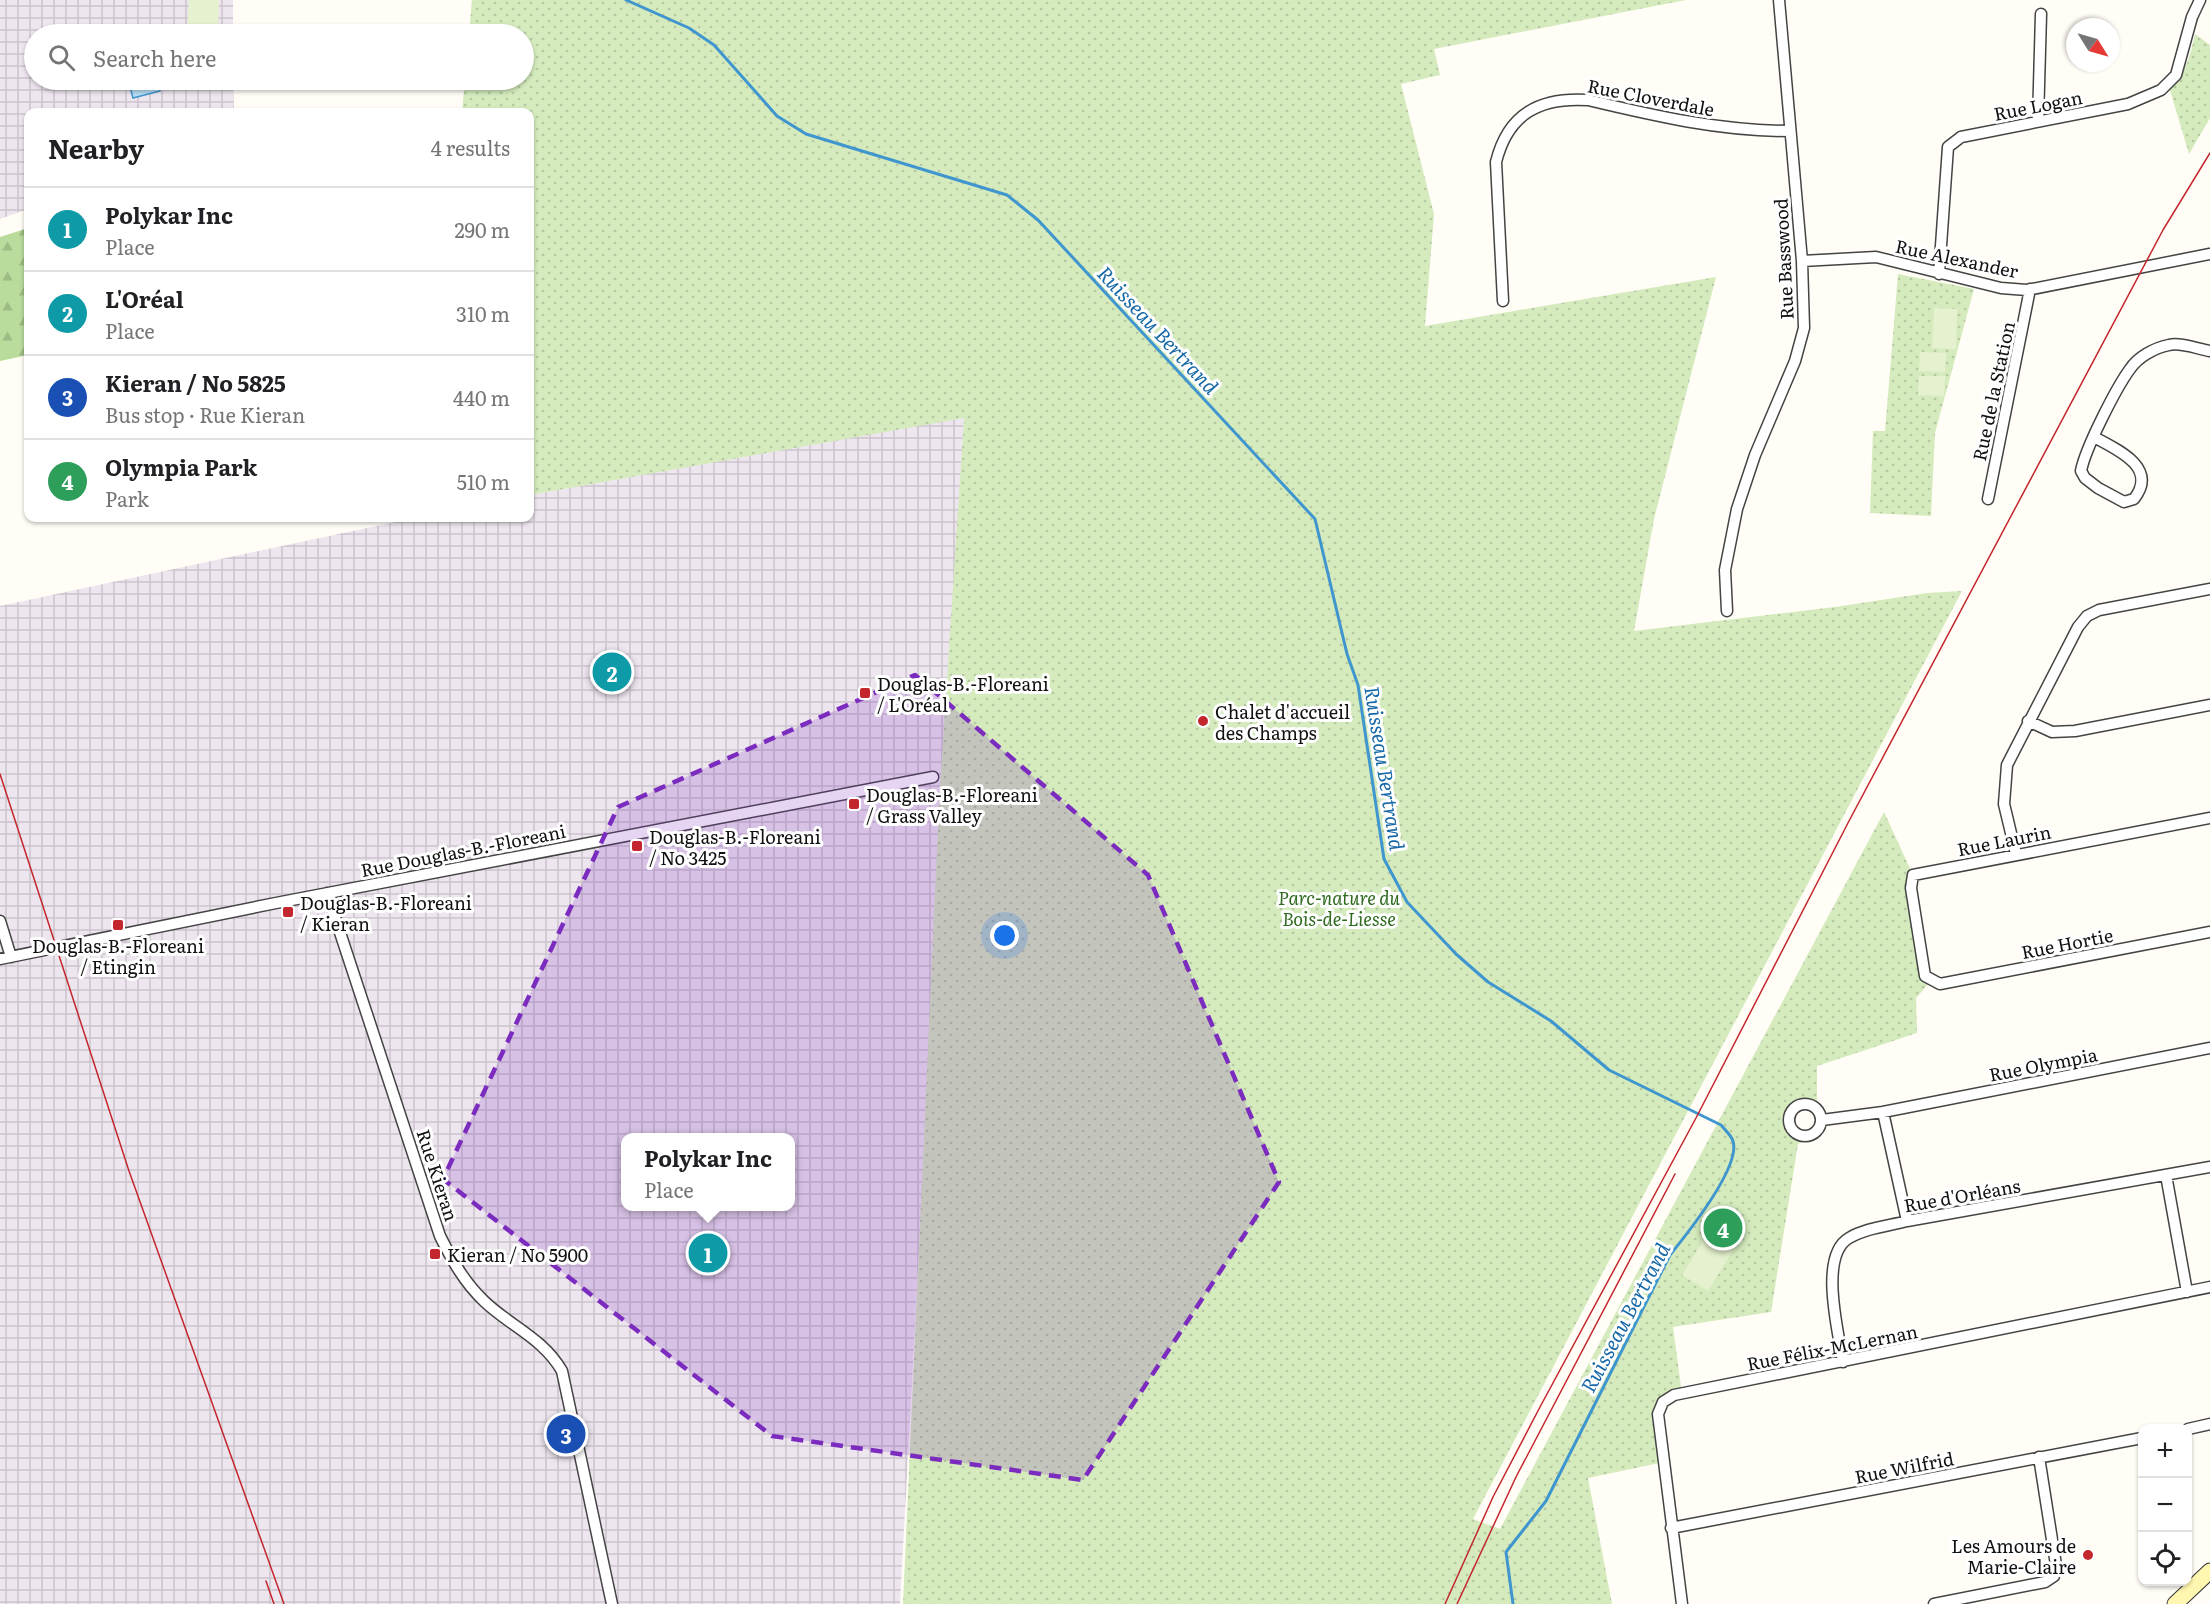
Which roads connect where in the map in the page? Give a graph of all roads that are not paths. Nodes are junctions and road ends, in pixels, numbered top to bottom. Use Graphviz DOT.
graph roads {
  1 [pos="1779,0"];
  2 [pos="2200,0"];
  3 [pos="2041,14"];
  4 [pos="2038,121"];
  5 [pos="1790,131"];
  6 [pos="2210,254"];
  7 [pos="1802,261"];
  8 [pos="1939,274"];
  9 [pos="2030,289"];
  10 [pos="1503,301"];
  11 [pos="2210,351"];
  12 [pos="2094,437"];
  13 [pos="1988,500"];
  14 [pos="2210,590"];
  15 [pos="1727,611"];
  16 [pos="2210,705"];
  17 [pos="2028,721"];
  18 [pos="933,777"];
  19 [pos="2210,818"];
  20 [pos="2016,854"];
  21 [pos="327,893"];
  22 [pos="0,921"];
  23 [pos="2210,932"];
  24 [pos="5,958"];
  25 [pos="1931,981"];
  26 [pos="2210,1048"];
  27 [pos="1883,1112"];
  28 [pos="1822,1120"];
  29 [pos="2210,1167"];
  30 [pos="2166,1175"];
  31 [pos="1906,1221"];
  32 [pos="2210,1287"];
  33 [pos="2187,1292"];
  34 [pos="1843,1362"];
  35 [pos="2210,1424"];
  36 [pos="2192,1429"];
  37 [pos="2138,1439"];
  38 [pos="2039,1457"];
  39 [pos="1671,1528"];
  40 [pos="2210,1571"];
  41 [pos="612,1604"];
  42 [pos="1682,1604"];
  43 [pos="1934,1604"];
  44 [pos="2175,1604"];
  1 -- 5 [label="street, Rue Basswood"];
  2 -- 4 [label="street, Rue Logan"];
  3 -- 4 [label="street"];
  4 -- 8 [label="street, Rue Logan"];
  5 -- 7 [label="street, Rue Basswood"];
  5 -- 10 [label="street, Rue Cloverdale"];
  6 -- 9 [label="street, Rue Alexander"];
  7 -- 8 [label="street, Rue Alexander"];
  7 -- 15 [label="street, Rue Basswood"];
  8 -- 9 [label="street, Rue Alexander"];
  9 -- 13 [label="street, Rue de la Station"];
  11 -- 12 [label="street"];
  12 -- 12 [label="street"];
  14 -- 17 [label="street"];
  16 -- 17 [label="street"];
  17 -- 20 [label="street"];
  18 -- 21 [label="street, Rue Douglas-B.-Floreani"];
  19 -- 20 [label="street, Rue Laurin"];
  20 -- 25 [label="street, Rue Laurin"];
  21 -- 24 [label="street, Rue Douglas-B.-Floreani"];
  21 -- 41 [label="street, Rue Kieran"];
  22 -- 24 [label="street"];
  23 -- 25 [label="street, Rue Hortie"];
  26 -- 27 [label="street, Rue Olympia"];
  27 -- 28 [label="street, Rue Olympia"];
  27 -- 31 [label="street"];
  29 -- 30 [label="street, Rue d'Orléans"];
  30 -- 31 [label="street, Rue d'Orléans"];
  30 -- 33 [label="street"];
  31 -- 34 [label="street, Rue d'Orléans"];
  32 -- 33 [label="street, Rue Félix-McLernan"];
  33 -- 34 [label="street, Rue Félix-McLernan"];
  34 -- 39 [label="street, Rue Félix-McLernan"];
  35 -- 36 [label="street"];
  37 -- 38 [label="street, Rue Wilfrid"];
  38 -- 39 [label="street, Rue Wilfrid"];
  38 -- 43 [label="street"];
  39 -- 42 [label="street, Rue Félix-McLernan"];
  40 -- 44 [label="main road"];
}
